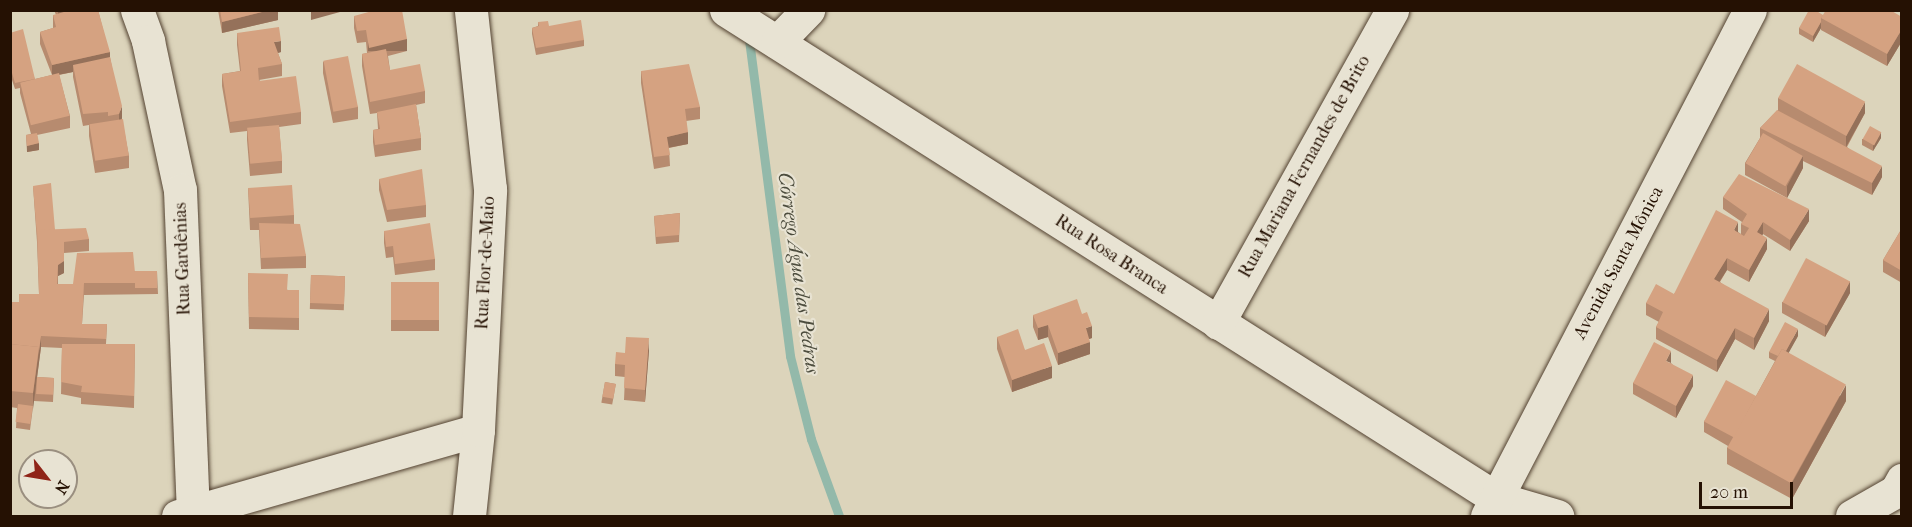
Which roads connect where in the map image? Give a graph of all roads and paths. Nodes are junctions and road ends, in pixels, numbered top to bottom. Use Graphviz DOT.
graph roads {
  1 [pos="137,10"];
  2 [pos="471,10"];
  3 [pos="726,10"];
  4 [pos="808,10"];
  5 [pos="1392,10"];
  6 [pos="1750,10"];
  7 [pos="777,42"];
  8 [pos="1218,323"];
  9 [pos="478,430"];
  10 [pos="1902,480"];
  11 [pos="1492,507"];
  12 [pos="185,514"];
  13 [pos="470,516"];
  14 [pos="1557,516"];
  15 [pos="1852,516"];
  1 -- 12 [label="street, Rua Gardênias"];
  2 -- 9 [label="street, Rua Flor-de-Maio"];
  3 -- 7 [label="street, Rua Rosa Branca"];
  4 -- 7 [label="street"];
  5 -- 8 [label="street, Rua Mariana Fernandes de Brito"];
  6 -- 11 [label="street, Avenida Santa Mônica"];
  7 -- 8 [label="street, Rua Rosa Branca"];
  8 -- 11 [label="street, Rua Rosa Branca"];
  9 -- 12 [label="street"];
  9 -- 13 [label="street, Rua Flor-de-Maio"];
  10 -- 15 [label="street"];
  11 -- 14 [label="street, Rua Rosa Branca"];
}
